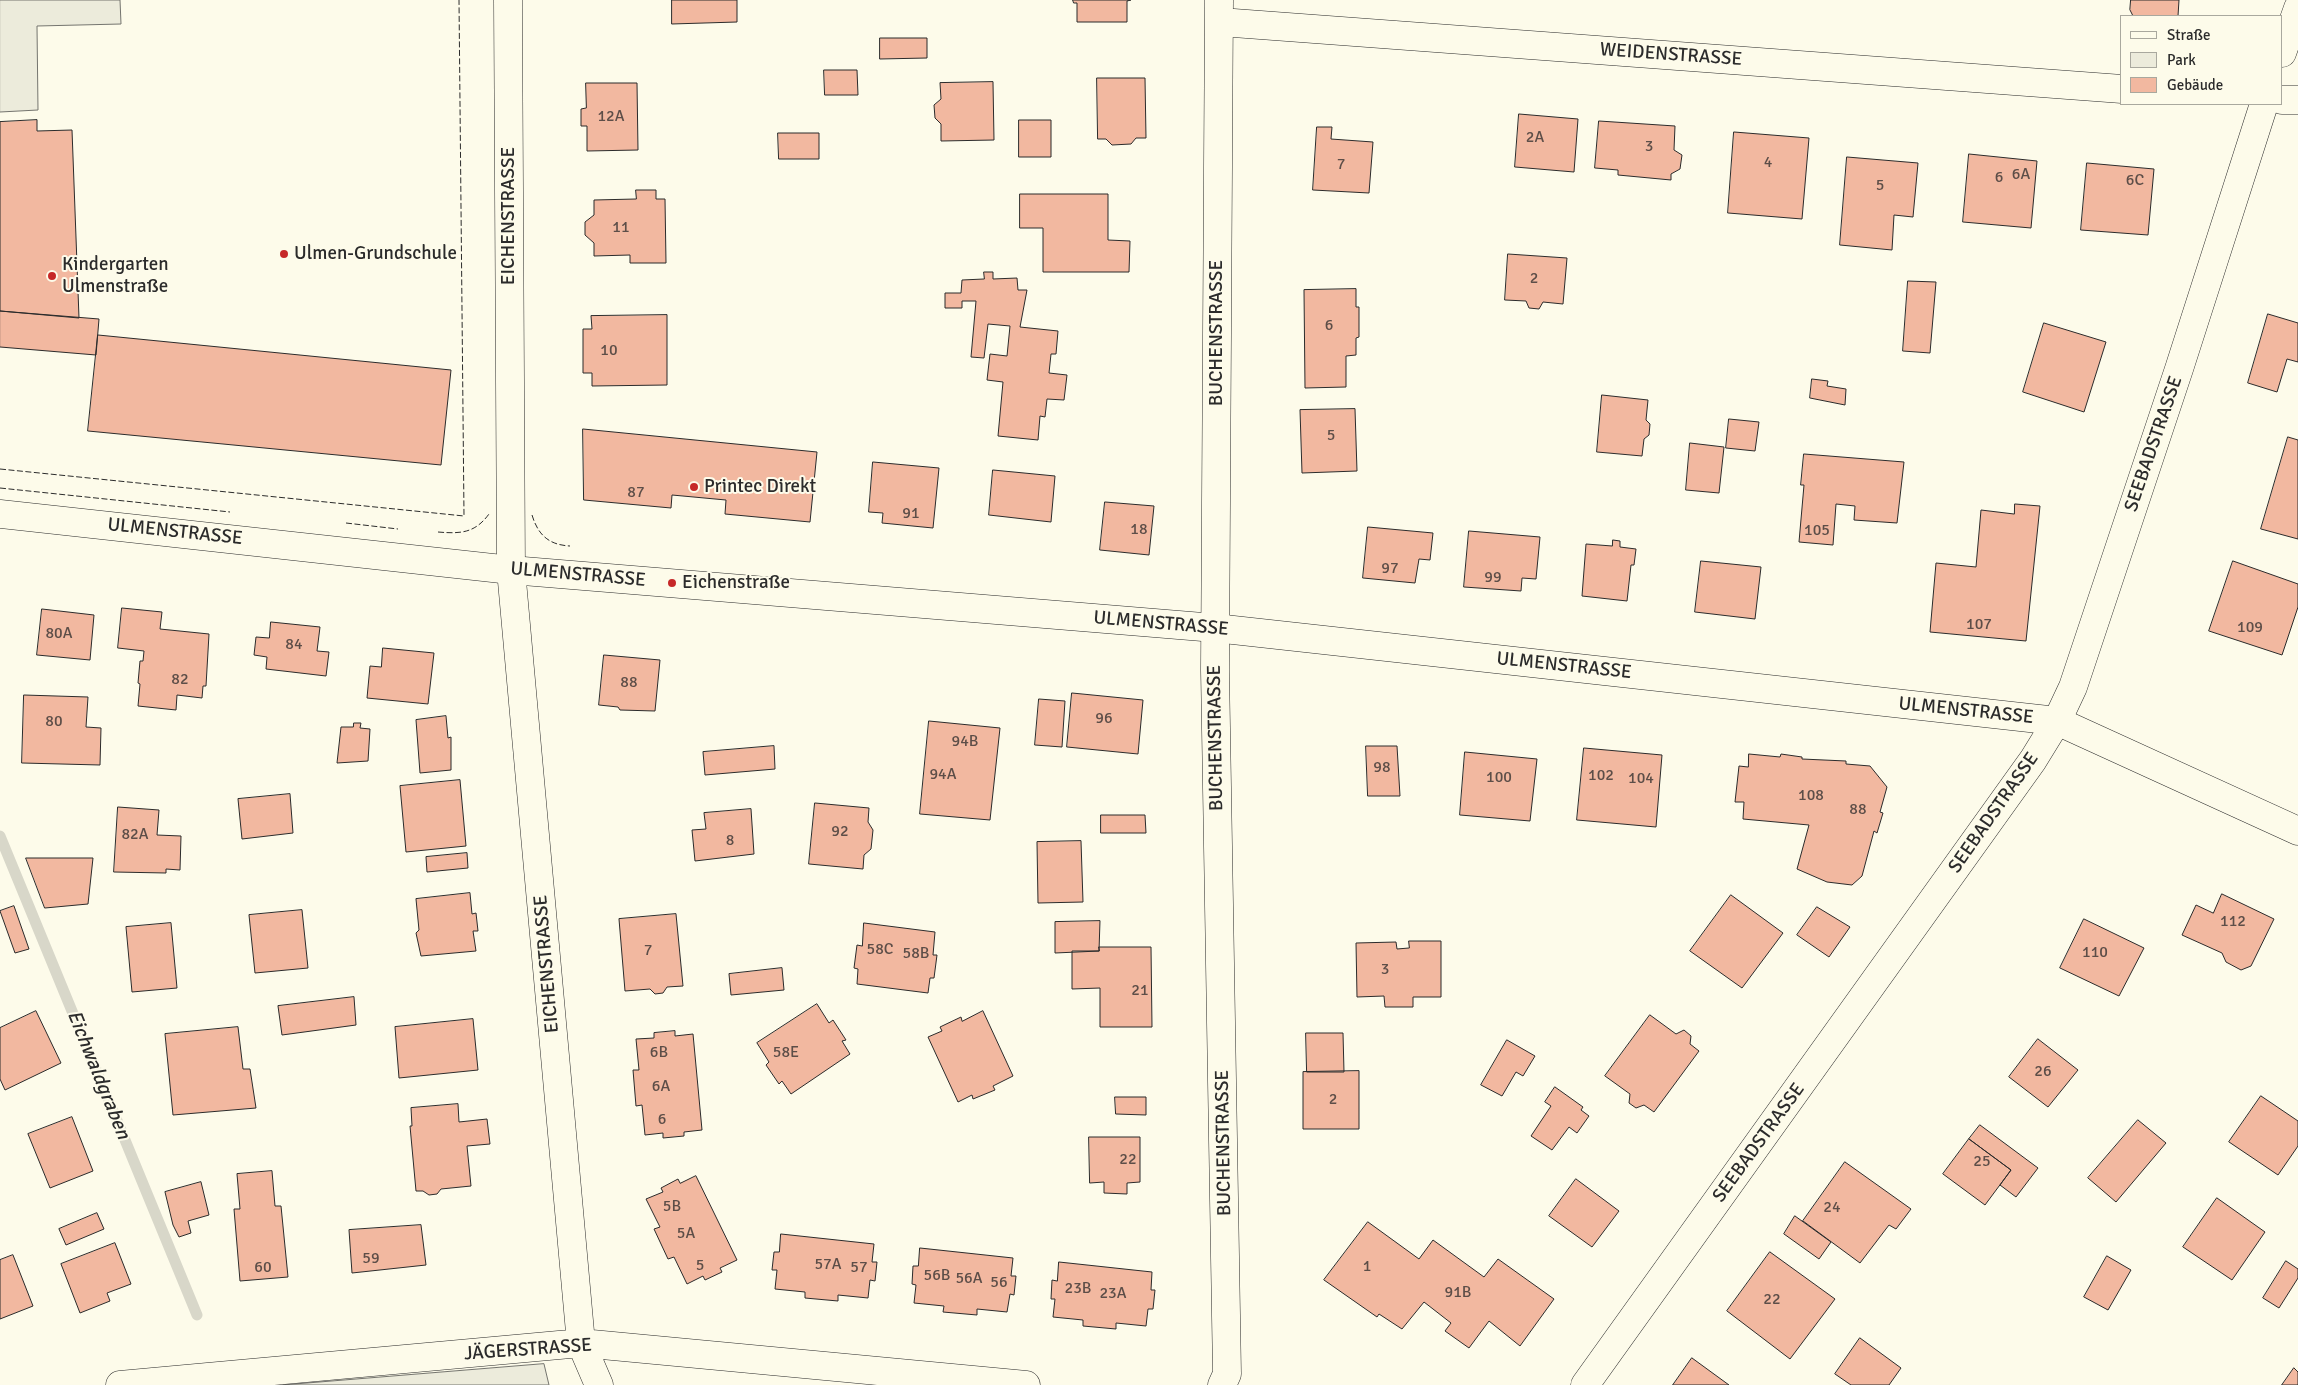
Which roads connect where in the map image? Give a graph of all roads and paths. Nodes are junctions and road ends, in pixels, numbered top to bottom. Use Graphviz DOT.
graph roads {
  1 [pos="508,0"];
  2 [pos="2298,8"];
  3 [pos="1220,11"];
  4 [pos="2283,50"];
  5 [pos="2120,89"];
  6 [pos="2283,100"];
  7 [pos="2298,100"];
  8 [pos="2264,105"];
  9 [pos="0,514"];
  10 [pos="511,570"];
  11 [pos="1215,628"];
  12 [pos="2057,721"];
  13 [pos="2298,831"];
  14 [pos="581,1343"];
  15 [pos="120,1385"];
  16 [pos="599,1385"];
  17 [pos="1026,1385"];
  18 [pos="1222,1385"];
  19 [pos="1585,1385"];
  1 -- 10 [label="street, EICHENSTRASSE"];
  2 -- 4 [label="street"];
  3 -- 5 [label="street, WEIDENSTRASSE"];
  3 -- 11 [label="street, BUCHENSTRASSE"];
  6 -- 7 [label="street"];
  8 -- 12 [label="street, SEEBADSTRASSE"];
  9 -- 10 [label="street, ULMENSTRASSE"];
  10 -- 11 [label="street, ULMENSTRASSE"];
  10 -- 14 [label="street, EICHENSTRASSE"];
  11 -- 12 [label="street, ULMENSTRASSE"];
  11 -- 18 [label="street, BUCHENSTRASSE"];
  12 -- 13 [label="street, ULMENSTRASSE"];
  12 -- 19 [label="street, SEEBADSTRASSE"];
  14 -- 15 [label="street, JÄGERSTRASSE"];
  14 -- 16 [label="street, EICHENSTRASSE"];
  14 -- 17 [label="street, JÄGERSTRASSE"];
}
